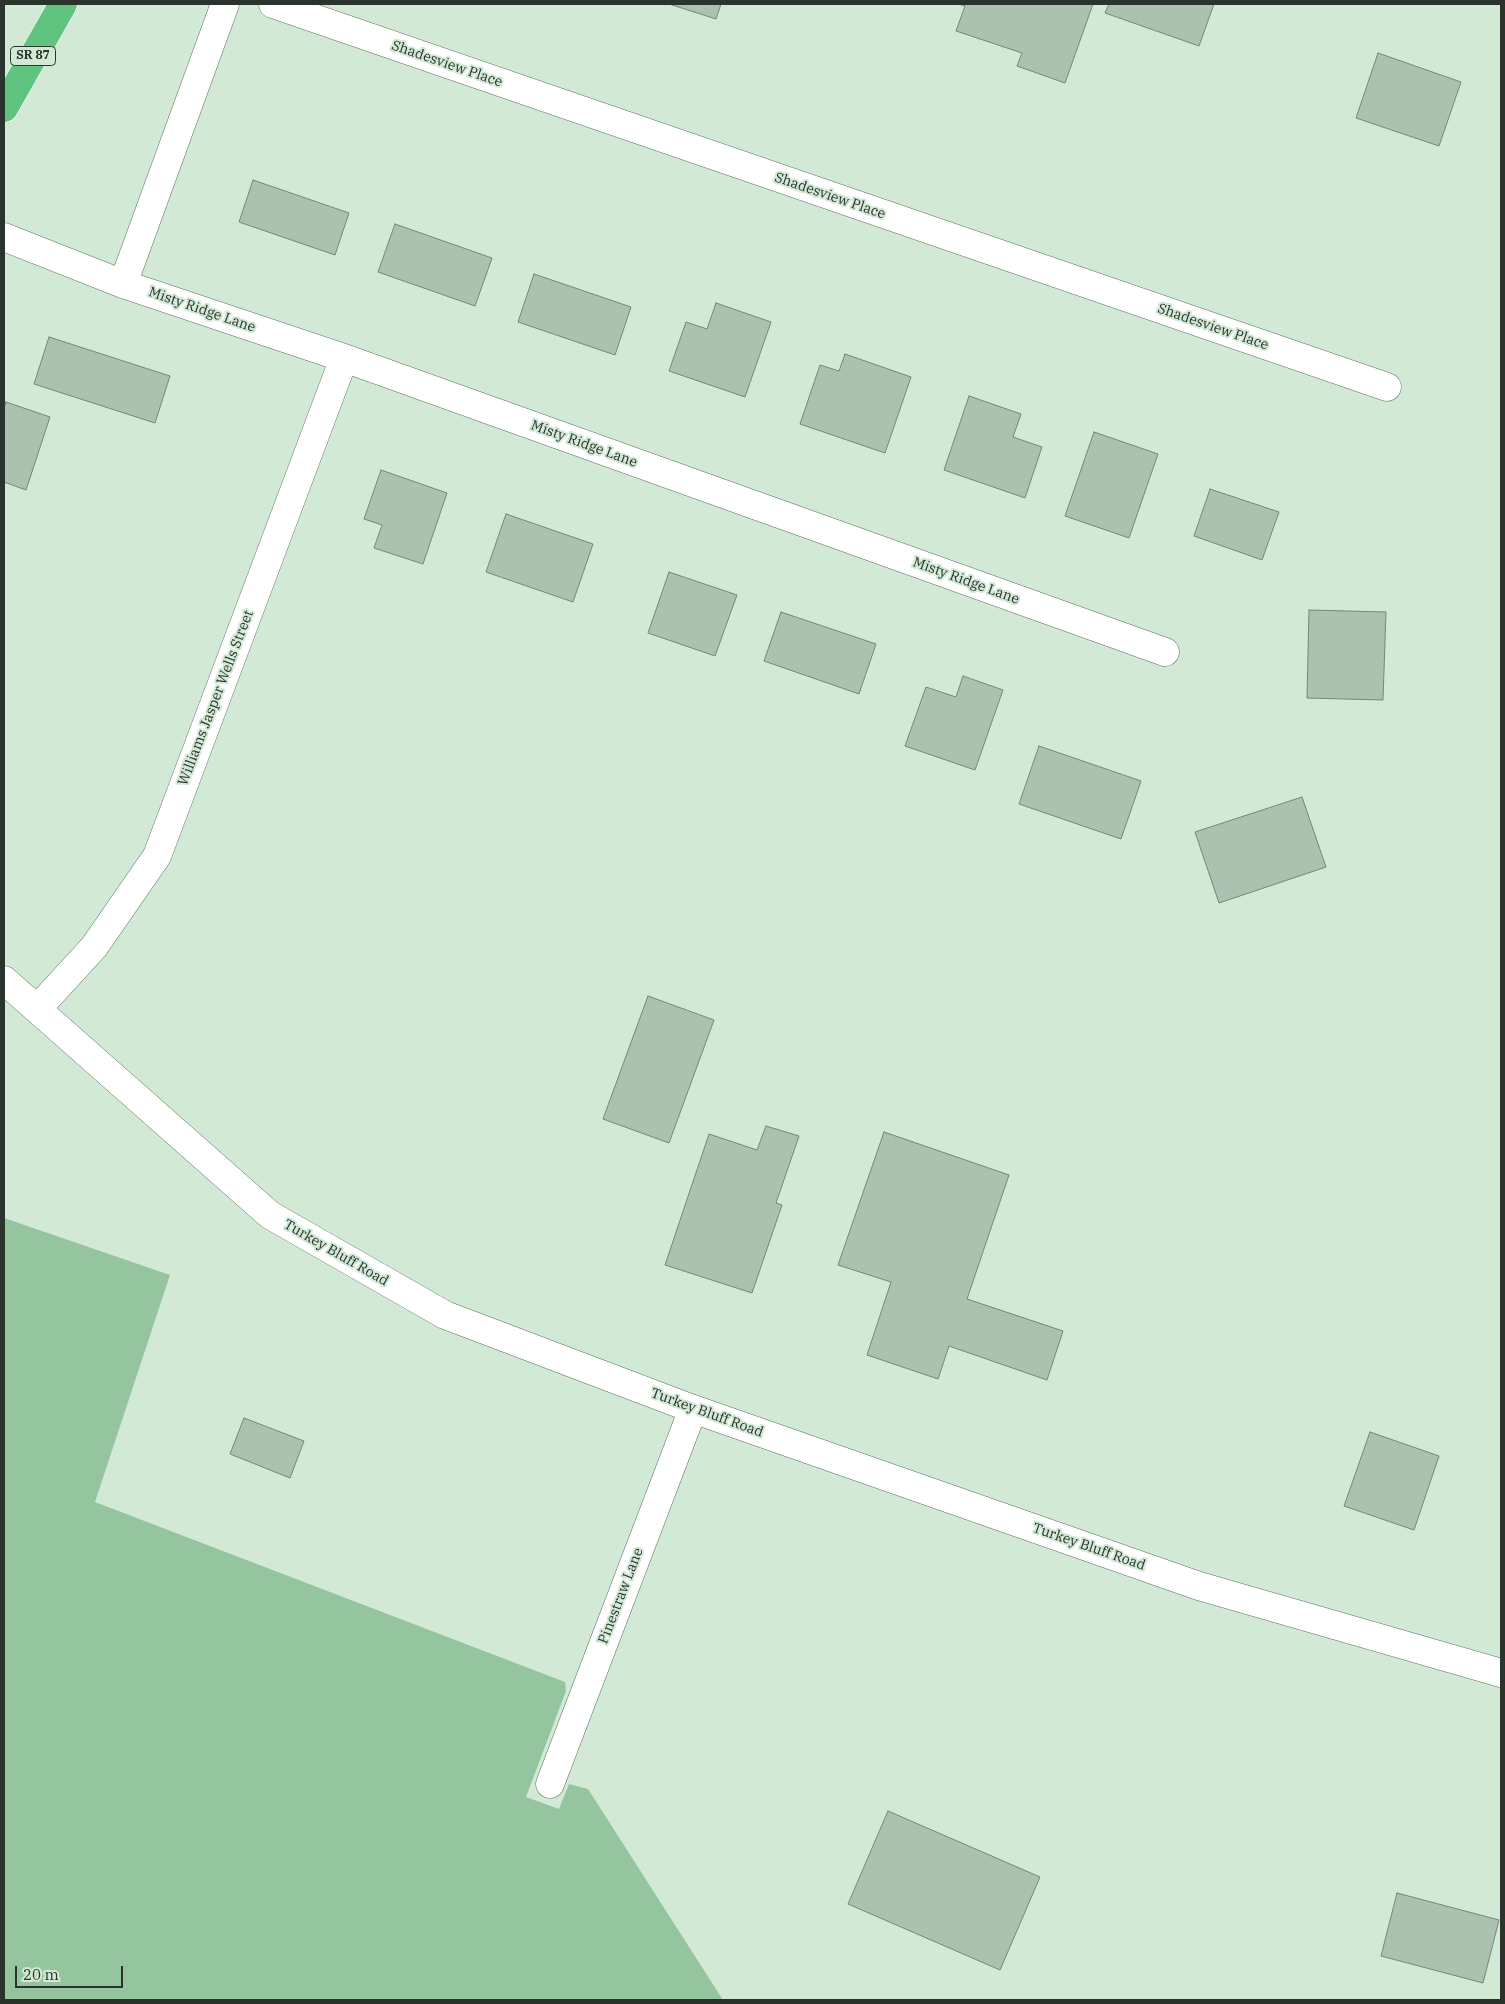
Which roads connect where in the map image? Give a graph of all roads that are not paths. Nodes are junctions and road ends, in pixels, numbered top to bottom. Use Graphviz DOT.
graph roads {
  1 [pos="63,4"];
  2 [pos="226,4"];
  3 [pos="273,4"];
  4 [pos="4,108"];
  5 [pos="4,237"];
  6 [pos="123,284"];
  7 [pos="344,358"];
  8 [pos="1387,387"];
  9 [pos="1165,652"];
  10 [pos="4,980"];
  11 [pos="37,1009"];
  12 [pos="692,1409"];
  13 [pos="1501,1673"];
  14 [pos="550,1784"];
  1 -- 4 [label="highway, SR 87"];
  2 -- 6 [label="street"];
  3 -- 8 [label="street, Shadesview Place"];
  5 -- 6 [label="street, Misty Ridge Lane"];
  6 -- 7 [label="street, Misty Ridge Lane"];
  7 -- 9 [label="street, Misty Ridge Lane"];
  7 -- 11 [label="street, Williams Jasper Wells Street"];
  10 -- 11 [label="street, Turkey Bluff Road"];
  11 -- 12 [label="street, Turkey Bluff Road"];
  12 -- 13 [label="street, Turkey Bluff Road"];
  12 -- 14 [label="street, Pinestraw Lane"];
}
